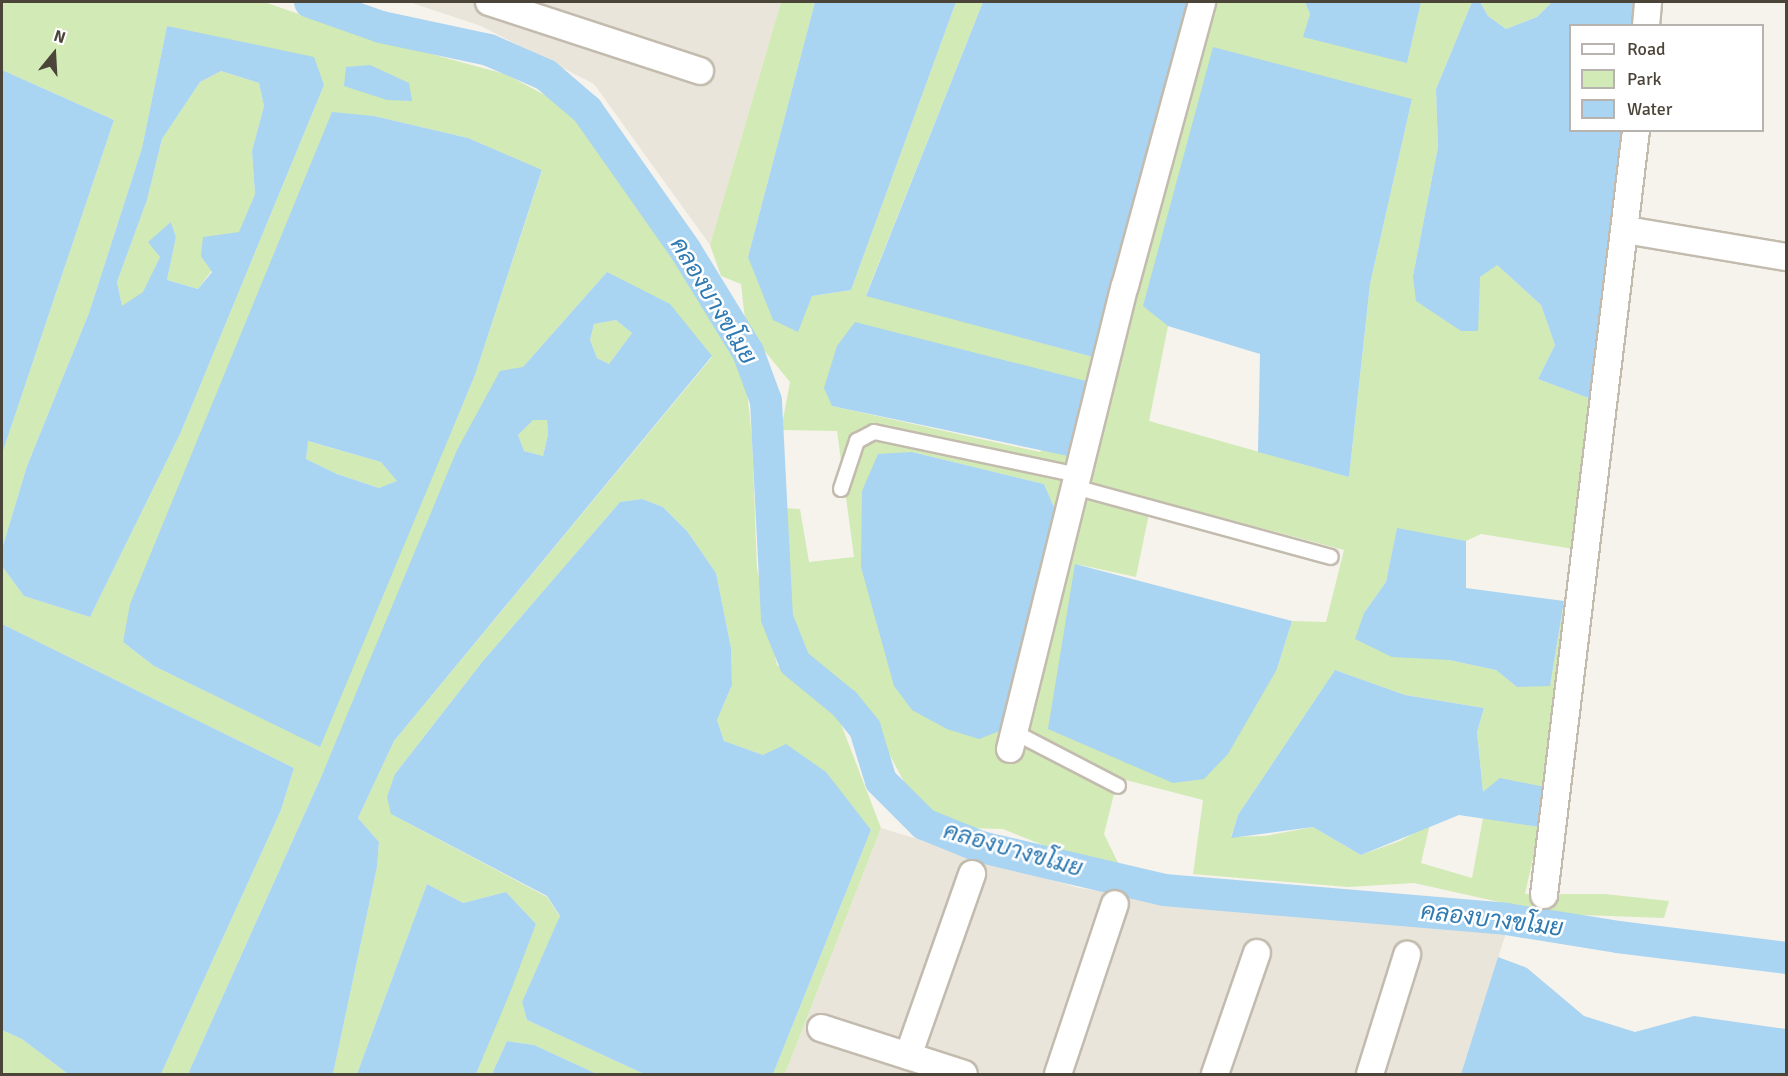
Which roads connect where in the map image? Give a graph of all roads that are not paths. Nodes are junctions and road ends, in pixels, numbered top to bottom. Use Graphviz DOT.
graph roads {
  1 [pos="489,2"];
  2 [pos="1202,2"];
  3 [pos="1648,2"];
  4 [pos="1646,24"];
  5 [pos="700,71"];
  6 [pos="1635,132"];
  7 [pos="1626,230"];
  8 [pos="1786,257"];
  9 [pos="1076,481"];
  10 [pos="841,489"];
  11 [pos="1331,556"];
  12 [pos="1012,740"];
  13 [pos="1118,786"];
  14 [pos="972,874"];
  15 [pos="1544,895"];
  16 [pos="1114,904"];
  17 [pos="1257,953"];
  18 [pos="1407,955"];
  19 [pos="821,1028"];
  20 [pos="908,1056"];
  21 [pos="964,1074"];
  22 [pos="1058,1074"];
  23 [pos="1215,1074"];
  24 [pos="1370,1074"];
  1 -- 5 [label="street"];
  2 -- 9 [label="street"];
  3 -- 4 [label="street"];
  6 -- 7 [label="street"];
  7 -- 8 [label="street"];
  7 -- 15 [label="street"];
  9 -- 10 [label="lane"];
  9 -- 11 [label="lane"];
  9 -- 12 [label="street"];
  12 -- 13 [label="lane"];
  14 -- 20 [label="street"];
  16 -- 22 [label="street"];
  17 -- 23 [label="street"];
  18 -- 24 [label="street"];
  19 -- 20 [label="street"];
  20 -- 21 [label="street"];
}
